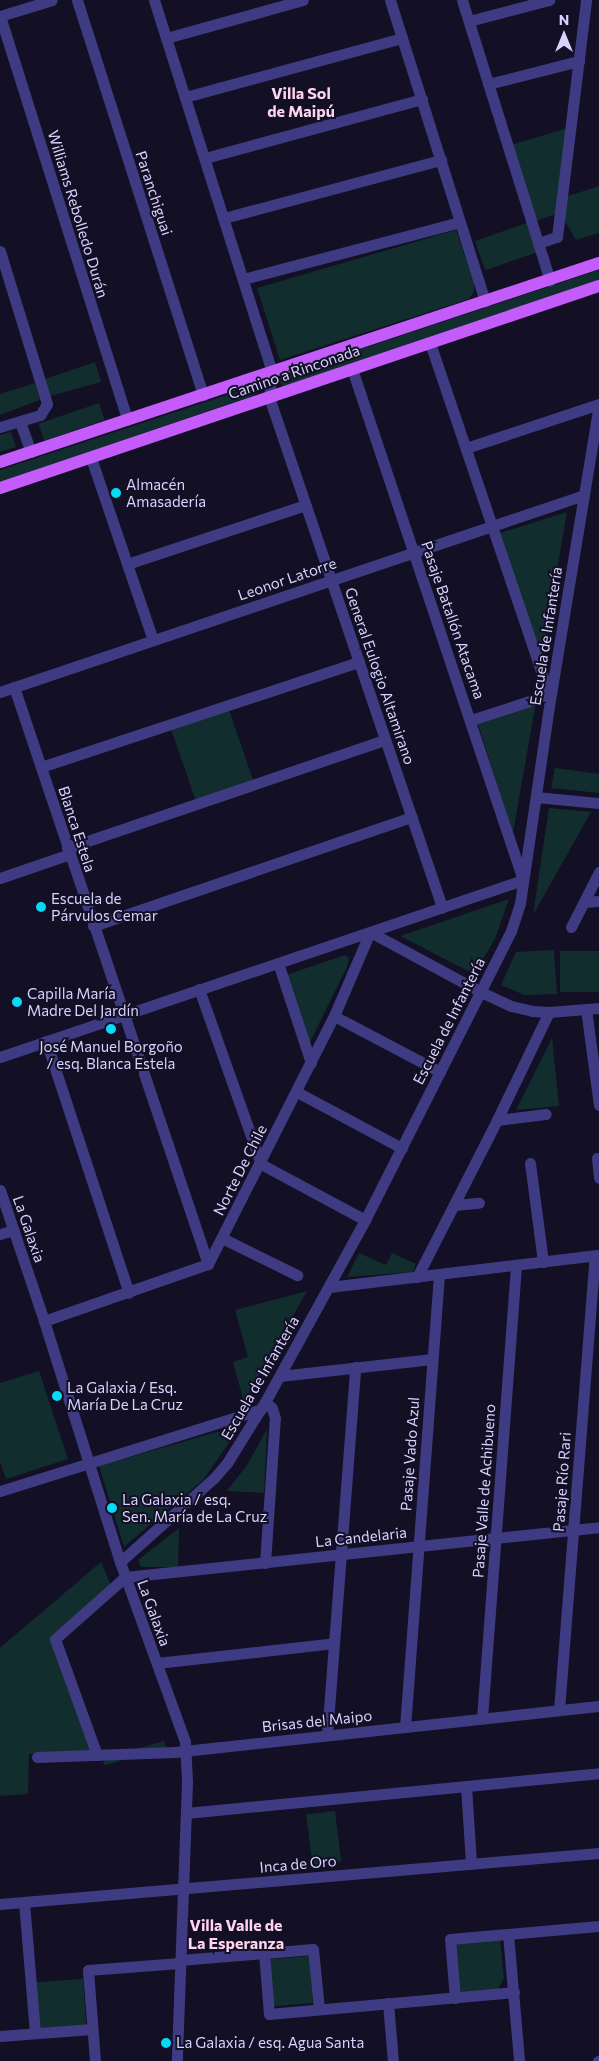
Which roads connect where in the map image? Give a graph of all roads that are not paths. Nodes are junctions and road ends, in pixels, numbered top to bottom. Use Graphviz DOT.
graph roads {
  1 [pos="52,0"];
  2 [pos="77,0"];
  3 [pos="154,0"];
  4 [pos="303,0"];
  5 [pos="390,0"];
  6 [pos="462,0"];
  7 [pos="549,0"];
  8 [pos="586,0"];
  9 [pos="0,16"];
  10 [pos="469,21"];
  11 [pos="166,38"];
  12 [pos="402,38"];
  13 [pos="579,61"];
  14 [pos="488,84"];
  15 [pos="185,97"];
  16 [pos="422,100"];
  17 [pos="205,158"];
  18 [pos="441,160"];
  19 [pos="224,218"];
  20 [pos="460,222"];
  21 [pos="538,243"];
  22 [pos="0,251"];
  23 [pos="599,263"];
  24 [pos="243,279"];
  25 [pos="550,280"];
  26 [pos="599,286"];
  27 [pos="485,301"];
  28 [pos="430,343"];
  29 [pos="352,369"];
  30 [pos="272,372"];
  31 [pos="203,395"];
  32 [pos="269,397"];
  33 [pos="599,404"];
  34 [pos="127,420"];
  35 [pos="20,422"];
  36 [pos="0,427"];
  37 [pos="466,448"];
  38 [pos="31,452"];
  39 [pos="91,458"];
  40 [pos="0,462"];
  41 [pos="0,488"];
  42 [pos="584,495"];
  43 [pos="306,505"];
  44 [pos="492,526"];
  45 [pos="414,552"];
  46 [pos="127,564"];
  47 [pos="331,580"];
  48 [pos="153,640"];
  49 [pos="359,662"];
  50 [pos="14,687"];
  51 [pos="0,692"];
  52 [pos="551,694"];
  53 [pos="471,720"];
  54 [pos="386,740"];
  55 [pos="41,767"];
  56 [pos="536,797"];
  57 [pos="599,803"];
  58 [pos="412,817"];
  59 [pos="69,851"];
  60 [pos="599,872"];
  61 [pos="0,878"];
  62 [pos="524,880"];
  63 [pos="599,901"];
  64 [pos="584,902"];
  65 [pos="442,908"];
  66 [pos="94,926"];
  67 [pos="571,927"];
  68 [pos="370,932"];
  69 [pos="278,963"];
  70 [pos="199,990"];
  71 [pos="481,992"];
  72 [pos="599,1008"];
  73 [pos="586,1009"];
  74 [pos="549,1012"];
  75 [pos="124,1015"];
  76 [pos="334,1016"];
  77 [pos="46,1041"];
  78 [pos="0,1057"];
  79 [pos="311,1063"];
  80 [pos="440,1072"];
  81 [pos="297,1092"];
  82 [pos="599,1105"];
  83 [pos="546,1114"];
  84 [pos="497,1120"];
  85 [pos="402,1148"];
  86 [pos="597,1158"];
  87 [pos="530,1163"];
  88 [pos="261,1164"];
  89 [pos="599,1178"];
  90 [pos="0,1190"];
  91 [pos="479,1203"];
  92 [pos="454,1205"];
  93 [pos="365,1220"];
  94 [pos="13,1230"];
  95 [pos="0,1234"];
  96 [pos="222,1238"];
  97 [pos="597,1255"];
  98 [pos="543,1262"];
  99 [pos="208,1264"];
  100 [pos="516,1265"];
  101 [pos="439,1274"];
  102 [pos="297,1275"];
  103 [pos="417,1277"];
  104 [pos="329,1287"];
  105 [pos="129,1292"];
  106 [pos="44,1321"];
  107 [pos="432,1359"];
  108 [pos="356,1367"];
  109 [pos="280,1376"];
  110 [pos="263,1406"];
  111 [pos="89,1464"];
  112 [pos="0,1491"];
  113 [pos="599,1527"];
  114 [pos="573,1530"];
  115 [pos="496,1538"];
  116 [pos="418,1546"];
  117 [pos="341,1555"];
  118 [pos="120,1562"];
  119 [pos="265,1562"];
  120 [pos="125,1577"];
  121 [pos="334,1643"];
  122 [pos="156,1663"];
  123 [pos="599,1706"];
  124 [pos="559,1710"];
  125 [pos="482,1718"];
  126 [pos="405,1727"];
  127 [pos="327,1735"];
  128 [pos="186,1750"];
  129 [pos="97,1754"];
  130 [pos="37,1757"];
  131 [pos="599,1773"];
  132 [pos="466,1786"];
  133 [pos="186,1813"];
  134 [pos="599,1853"];
  135 [pos="471,1864"];
  136 [pos="183,1889"];
  137 [pos="24,1902"];
  138 [pos="0,1904"];
  139 [pos="599,1926"];
  140 [pos="508,1934"];
  141 [pos="264,1953"];
  142 [pos="180,1962"];
  143 [pos="514,1992"];
  144 [pos="455,1998"];
  145 [pos="388,2003"];
  146 [pos="318,2009"];
  147 [pos="92,2029"];
  148 [pos="35,2033"];
  149 [pos="0,2036"];
  150 [pos="95,2061"];
  151 [pos="177,2061"];
  152 [pos="393,2061"];
  153 [pos="519,2061"];
  1 -- 9 [label="street"];
  2 -- 31 [label="street, Paranchiguai"];
  3 -- 11 [label="street"];
  4 -- 11 [label="street"];
  5 -- 12 [label="street"];
  6 -- 10 [label="street"];
  7 -- 10 [label="street"];
  8 -- 13 [label="street"];
  9 -- 34 [label="street, Williams Rebolledo Durán"];
  10 -- 14 [label="street"];
  11 -- 15 [label="street"];
  12 -- 15 [label="street"];
  12 -- 16 [label="street"];
  13 -- 14 [label="street"];
  13 -- 21 [label="street"];
  14 -- 21 [label="street"];
  15 -- 17 [label="street"];
  16 -- 17 [label="street"];
  16 -- 18 [label="street"];
  17 -- 19 [label="street"];
  18 -- 19 [label="street"];
  18 -- 20 [label="street"];
  19 -- 24 [label="street"];
  20 -- 24 [label="street"];
  20 -- 27 [label="street"];
  21 -- 25 [label="street"];
  22 -- 35 [label="street"];
  23 -- 25 [label="main road, Camino a Rinconada"];
  24 -- 30 [label="street"];
  25 -- 27 [label="main road, Camino a Rinconada"];
  26 -- 28 [label="main road, Camino a Rinconada"];
  27 -- 30 [label="main road, Camino a Rinconada"];
  28 -- 29 [label="main road, Camino a Rinconada"];
  28 -- 37 [label="street"];
  29 -- 32 [label="main road, Camino a Rinconada"];
  29 -- 45 [label="street, Pasaje Batallón Atacama"];
  30 -- 31 [label="main road, Camino a Rinconada"];
  30 -- 32 [label="street"];
  31 -- 34 [label="main road, Camino a Rinconada"];
  32 -- 39 [label="main road, Camino a Rinconada"];
  32 -- 43 [label="street, General Eulogio Altamirano"];
  33 -- 37 [label="street"];
  33 -- 42 [label="street, Escuela de Infantería"];
  34 -- 38 [label="main road, Camino a Rinconada"];
  35 -- 36 [label="street"];
  35 -- 38 [label="street"];
  37 -- 44 [label="street"];
  38 -- 40 [label="main road, Camino a Rinconada"];
  39 -- 41 [label="main road, Camino a Rinconada"];
  39 -- 46 [label="street"];
  42 -- 44 [label="street, Leonor Latorre"];
  42 -- 52 [label="street, Escuela de Infantería"];
  43 -- 46 [label="street"];
  43 -- 47 [label="street, General Eulogio Altamirano"];
  44 -- 45 [label="street, Leonor Latorre"];
  44 -- 52 [label="street"];
  45 -- 47 [label="street, Leonor Latorre"];
  45 -- 53 [label="street, Pasaje Batallón Atacama"];
  46 -- 48 [label="street"];
  47 -- 48 [label="street, Leonor Latorre"];
  47 -- 49 [label="street, General Eulogio Altamirano"];
  48 -- 50 [label="street, Leonor Latorre"];
  49 -- 54 [label="street, General Eulogio Altamirano"];
  49 -- 55 [label="street"];
  50 -- 51 [label="street, Leonor Latorre"];
  50 -- 55 [label="street, Blanca Estela"];
  52 -- 53 [label="street"];
  52 -- 56 [label="street, Escuela de Infantería"];
  53 -- 62 [label="street, Pasaje Batallón Atacama"];
  54 -- 58 [label="street, General Eulogio Altamirano"];
  54 -- 59 [label="street"];
  55 -- 59 [label="street, Blanca Estela"];
  56 -- 57 [label="street"];
  56 -- 62 [label="street, Escuela de Infantería"];
  58 -- 65 [label="street, General Eulogio Altamirano"];
  58 -- 66 [label="street"];
  59 -- 61 [label="street"];
  59 -- 66 [label="street, Blanca Estela"];
  60 -- 64 [label="street"];
  62 -- 65 [label="street"];
  62 -- 71 [label="street, Escuela de Infantería"];
  63 -- 64 [label="street"];
  64 -- 67 [label="street"];
  65 -- 68 [label="street"];
  66 -- 75 [label="street, Blanca Estela"];
  68 -- 69 [label="street"];
  68 -- 71 [label="street"];
  68 -- 76 [label="street, Norte De Chile"];
  69 -- 70 [label="street"];
  69 -- 79 [label="street"];
  70 -- 75 [label="street"];
  70 -- 88 [label="street"];
  71 -- 74 [label="street"];
  71 -- 80 [label="street, Escuela de Infantería"];
  72 -- 73 [label="street"];
  73 -- 74 [label="street"];
  73 -- 82 [label="street"];
  74 -- 84 [label="street"];
  75 -- 77 [label="street"];
  75 -- 99 [label="street, Blanca Estela"];
  76 -- 79 [label="street, Norte De Chile"];
  76 -- 80 [label="street"];
  77 -- 78 [label="street"];
  77 -- 105 [label="street"];
  79 -- 81 [label="street, Norte De Chile"];
  80 -- 85 [label="street, Escuela de Infantería"];
  81 -- 85 [label="street"];
  81 -- 88 [label="street, Norte De Chile"];
  83 -- 84 [label="street"];
  84 -- 92 [label="street"];
  85 -- 93 [label="street, Escuela de Infantería"];
  86 -- 89 [label="street"];
  87 -- 98 [label="street"];
  88 -- 93 [label="street"];
  88 -- 96 [label="street, Norte De Chile"];
  90 -- 94 [label="street, La Galaxia"];
  91 -- 92 [label="street"];
  92 -- 103 [label="street"];
  93 -- 104 [label="street, Escuela de Infantería"];
  94 -- 95 [label="street"];
  94 -- 106 [label="street, La Galaxia"];
  96 -- 99 [label="street, Norte De Chile"];
  96 -- 102 [label="street"];
  97 -- 98 [label="street"];
  97 -- 114 [label="street, Pasaje Río Rari"];
  98 -- 100 [label="street"];
  99 -- 105 [label="street"];
  100 -- 101 [label="street"];
  100 -- 115 [label="street, Pasaje Valle de Achibueno"];
  101 -- 103 [label="street"];
  101 -- 107 [label="street, Pasaje Vado Azul"];
  103 -- 104 [label="street"];
  104 -- 109 [label="street, Escuela de Infantería"];
  105 -- 106 [label="street"];
  106 -- 111 [label="street, La Galaxia"];
  107 -- 108 [label="street"];
  107 -- 116 [label="street, Pasaje Vado Azul"];
  108 -- 109 [label="street"];
  108 -- 117 [label="street"];
  109 -- 110 [label="street, Escuela de Infantería"];
  110 -- 111 [label="street"];
  110 -- 118 [label="street, Escuela de Infantería"];
  110 -- 119 [label="street"];
  111 -- 112 [label="street"];
  111 -- 118 [label="street, La Galaxia"];
  113 -- 114 [label="street, La Candelaria"];
  114 -- 115 [label="street, La Candelaria"];
  114 -- 124 [label="street, Pasaje Río Rari"];
  115 -- 116 [label="street, La Candelaria"];
  115 -- 125 [label="street, Pasaje Valle de Achibueno"];
  116 -- 117 [label="street, La Candelaria"];
  116 -- 126 [label="street, Pasaje Vado Azul"];
  117 -- 119 [label="street, La Candelaria"];
  117 -- 121 [label="street"];
  118 -- 120 [label="street, La Galaxia"];
  119 -- 120 [label="street, La Candelaria"];
  120 -- 122 [label="street, La Galaxia"];
  120 -- 129 [label="street"];
  121 -- 122 [label="street"];
  121 -- 127 [label="street"];
  122 -- 128 [label="street, La Galaxia"];
  123 -- 124 [label="street, Brisas del Maipo"];
  124 -- 125 [label="street, Brisas del Maipo"];
  125 -- 126 [label="street, Brisas del Maipo"];
  126 -- 127 [label="street, Brisas del Maipo"];
  127 -- 128 [label="street, Brisas del Maipo"];
  128 -- 129 [label="street, Brisas del Maipo"];
  128 -- 133 [label="street, La Galaxia"];
  129 -- 130 [label="street, Brisas del Maipo"];
  131 -- 132 [label="street"];
  132 -- 133 [label="street"];
  132 -- 135 [label="street"];
  133 -- 136 [label="street, La Galaxia"];
  134 -- 135 [label="street, Inca de Oro"];
  135 -- 136 [label="street, Inca de Oro"];
  136 -- 137 [label="street, Inca de Oro"];
  136 -- 142 [label="street, La Galaxia"];
  137 -- 138 [label="street, Inca de Oro"];
  137 -- 148 [label="street"];
  139 -- 140 [label="street"];
  140 -- 143 [label="street"];
  140 -- 144 [label="street"];
  141 -- 142 [label="street"];
  141 -- 146 [label="street"];
  141 -- 146 [label="street"];
  142 -- 147 [label="street"];
  142 -- 151 [label="street, La Galaxia"];
  143 -- 144 [label="street"];
  143 -- 153 [label="street"];
  144 -- 145 [label="street"];
  145 -- 146 [label="street"];
  145 -- 152 [label="street"];
  147 -- 148 [label="street"];
  147 -- 150 [label="street"];
  148 -- 149 [label="street"];
}
